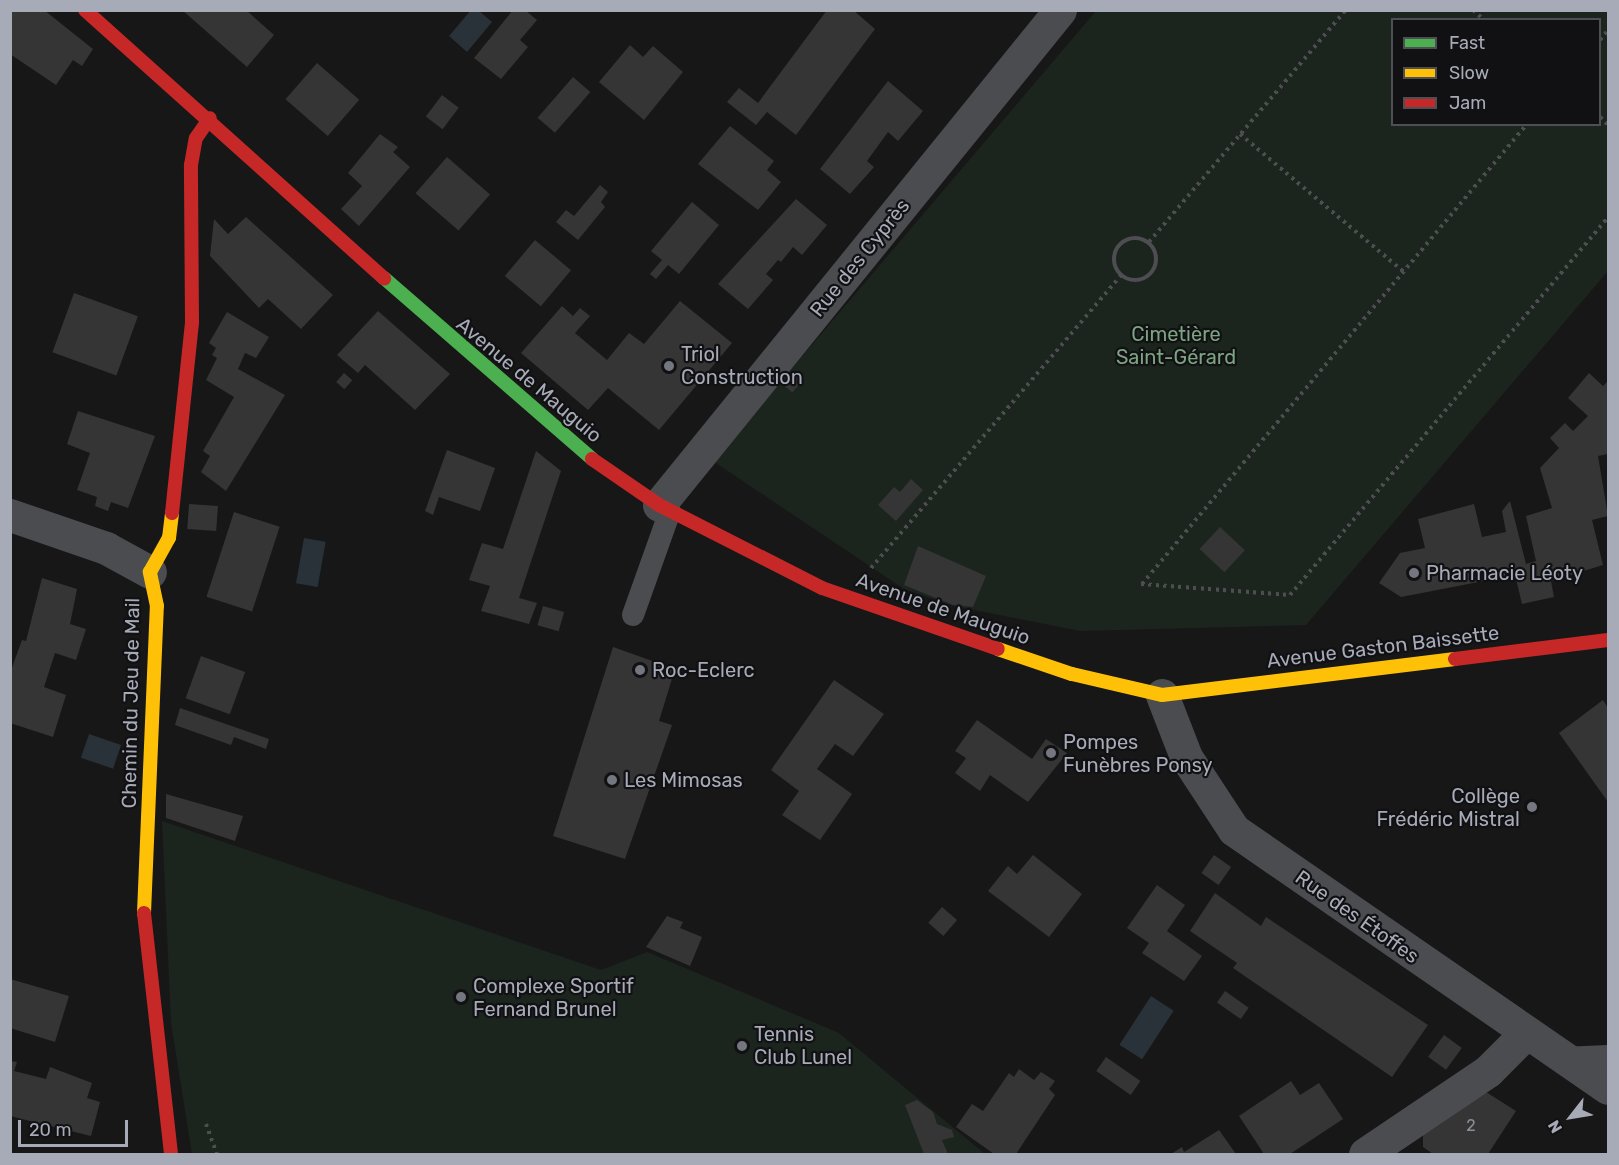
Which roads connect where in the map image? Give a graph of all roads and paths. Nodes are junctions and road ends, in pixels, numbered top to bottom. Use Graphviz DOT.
graph roads {
  1 [pos="85,10"];
  2 [pos="1060,10"];
  3 [pos="1346,10"];
  4 [pos="210,118"];
  5 [pos="1525,126"];
  6 [pos="1240,134"];
  7 [pos="1608,217"];
  8 [pos="1149,242"];
  9 [pos="1404,272"];
  10 [pos="1121,275"];
  11 [pos="664,508"];
  12 [pos="10,515"];
  13 [pos="871,567"];
  14 [pos="150,572"];
  15 [pos="633,615"];
  16 [pos="1608,640"];
  17 [pos="1162,695"];
  18 [pos="1525,1034"];
  19 [pos="1608,1056"];
  20 [pos="1562,1058"];
  21 [pos="1608,1088"];
  22 [pos="203,1117"];
  23 [pos="1397,1145"];
  24 [pos="171,1155"];
  25 [pos="217,1155"];
  26 [pos="1365,1155"];
  1 -- 4 [label="main road, Avenue de Mauguio"];
  2 -- 11 [label="street, Rue des Cyprès"];
  3 -- 6 [label="path"];
  4 -- 11 [label="main road, Avenue de Mauguio"];
  4 -- 14 [label="main road, Chemin du Jeu de Mail"];
  5 -- 9 [label="path"];
  6 -- 8 [label="path"];
  6 -- 9 [label="path"];
  7 -- 9 [label="path"];
  8 -- 10 [label="path"];
  8 -- 10 [label="path"];
  10 -- 13 [label="path"];
  11 -- 15 [label="lane"];
  11 -- 17 [label="main road, Avenue de Mauguio"];
  12 -- 14 [label="street"];
  14 -- 24 [label="main road, Chemin du Jeu de Mail"];
  16 -- 17 [label="main road, Avenue Gaston Baissette"];
  17 -- 18 [label="street, Rue des Étoffes"];
  18 -- 20 [label="street, Rue des Étoffes"];
  18 -- 23 [label="street"];
  19 -- 20 [label="lane"];
  20 -- 21 [label="street, Rue des Étoffes"];
  22 -- 25 [label="path"];
  23 -- 26 [label="street"];
}
